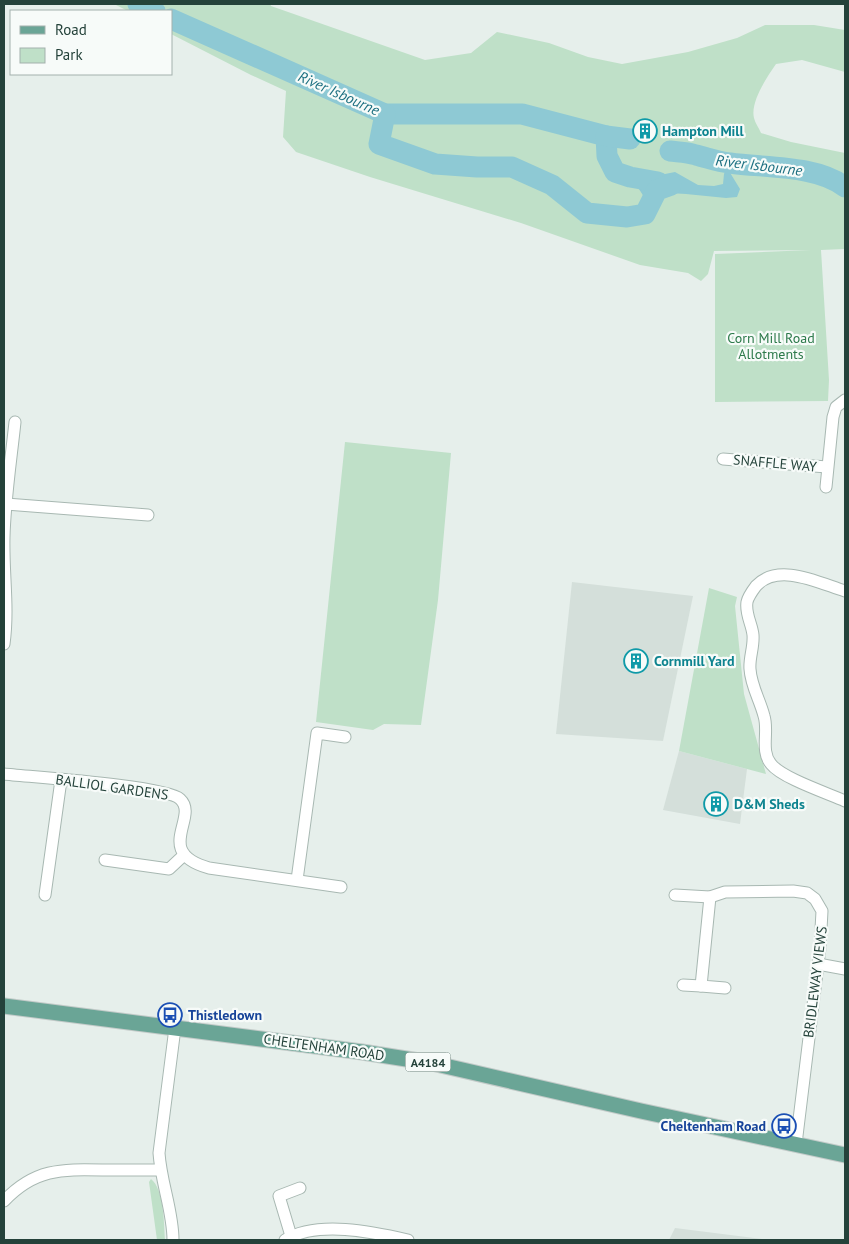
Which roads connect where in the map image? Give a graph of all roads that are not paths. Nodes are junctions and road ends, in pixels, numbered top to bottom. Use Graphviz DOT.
graph roads {
  1 [pos="845,400"];
  2 [pos="15,422"];
  3 [pos="723,459"];
  4 [pos="828,467"];
  5 [pos="826,487"];
  6 [pos="6,504"];
  7 [pos="148,515"];
  8 [pos="845,591"];
  9 [pos="4,644"];
  10 [pos="345,737"];
  11 [pos="4,774"];
  12 [pos="61,780"];
  13 [pos="845,801"];
  14 [pos="184,855"];
  15 [pos="105,860"];
  16 [pos="296,880"];
  17 [pos="340,887"];
  18 [pos="45,895"];
  19 [pos="675,895"];
  20 [pos="710,897"];
  21 [pos="818,964"];
  22 [pos="845,969"];
  23 [pos="683,985"];
  24 [pos="702,986"];
  25 [pos="725,988"];
  26 [pos="4,1006"];
  27 [pos="175,1028"];
  28 [pos="796,1144"];
  29 [pos="845,1155"];
  30 [pos="160,1170"];
  31 [pos="300,1188"];
  32 [pos="4,1201"];
  33 [pos="381,1237"];
  34 [pos="288,1238"];
  35 [pos="173,1240"];
  36 [pos="408,1240"];
  1 -- 4 [label="street, SNAFFLE WAY"];
  2 -- 6 [label="street"];
  3 -- 4 [label="street, SNAFFLE WAY"];
  4 -- 5 [label="street, SNAFFLE WAY"];
  6 -- 7 [label="street"];
  6 -- 9 [label="street"];
  8 -- 13 [label="street"];
  10 -- 16 [label="street"];
  11 -- 12 [label="street, BALLIOL GARDENS"];
  12 -- 14 [label="street, BALLIOL GARDENS"];
  12 -- 18 [label="street"];
  14 -- 15 [label="street"];
  14 -- 16 [label="street"];
  16 -- 17 [label="street"];
  19 -- 20 [label="street, BRIDLEWAY VIEWS"];
  20 -- 21 [label="street, BRIDLEWAY VIEWS"];
  20 -- 24 [label="street"];
  21 -- 22 [label="street"];
  21 -- 28 [label="street, BRIDLEWAY VIEWS"];
  23 -- 24 [label="street"];
  24 -- 25 [label="street"];
  26 -- 27 [label="main road, CHELTENHAM ROAD / A4184"];
  27 -- 28 [label="main road, CHELTENHAM ROAD / A4184"];
  27 -- 30 [label="street"];
  28 -- 29 [label="main road, CHELTENHAM ROAD / A4184"];
  30 -- 32 [label="street"];
  30 -- 35 [label="street"];
  31 -- 34 [label="street"];
  33 -- 34 [label="street"];
  33 -- 36 [label="street"];
}
